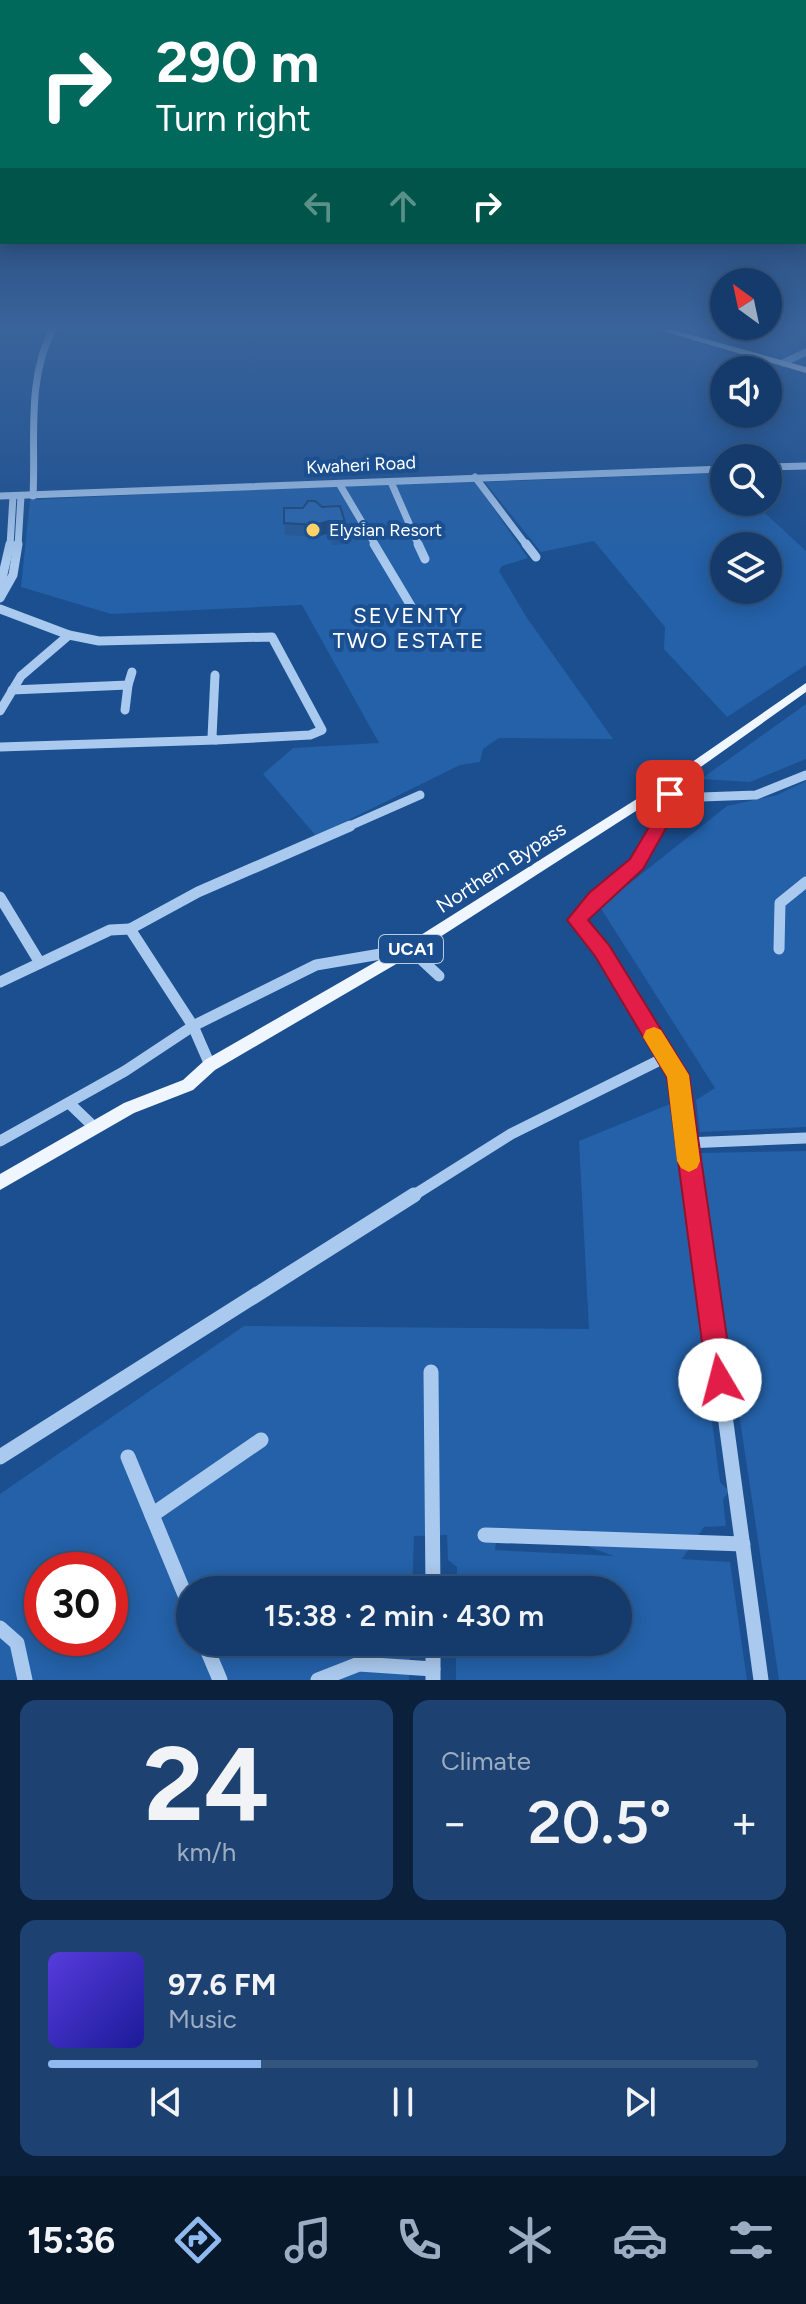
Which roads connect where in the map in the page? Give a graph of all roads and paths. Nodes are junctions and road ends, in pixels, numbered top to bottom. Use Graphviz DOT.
graph roads {
  1 [pos="36,407"];
  2 [pos="806,466"];
  3 [pos="782,467"];
  4 [pos="710,469"];
  5 [pos="475,477"];
  6 [pos="391,482"];
  7 [pos="340,485"];
  8 [pos="0,496"];
  9 [pos="17,496"];
  10 [pos="33,496"];
  11 [pos="536,557"];
  12 [pos="425,559"];
  13 [pos="12,564"];
  14 [pos="0,587"];
  15 [pos="0,598"];
  16 [pos="0,609"];
  17 [pos="414,611"];
  18 [pos="69,635"];
  19 [pos="132,672"];
  20 [pos="215,675"];
  21 [pos="128,685"];
  22 [pos="806,687"];
  23 [pos="12,690"];
  24 [pos="125,710"];
  25 [pos="0,711"];
  26 [pos="216,740"];
  27 [pos="0,747"];
  28 [pos="806,775"];
  29 [pos="663,788"];
  30 [pos="420,795"];
  31 [pos="674,798"];
  32 [pos="806,882"];
  33 [pos="0,897"];
  34 [pos="130,929"];
  35 [pos="410,949"];
  36 [pos="779,949"];
  37 [pos="40,963"];
  38 [pos="439,976"];
  39 [pos="0,982"];
  40 [pos="193,1026"];
  41 [pos="666,1057"];
  42 [pos="210,1065"];
  43 [pos="69,1103"];
  44 [pos="94,1127"];
  45 [pos="806,1138"];
  46 [pos="0,1141"];
  47 [pos="686,1143"];
  48 [pos="0,1182"];
  49 [pos="431,1372"];
  50 [pos="261,1440"];
  51 [pos="0,1457"];
  52 [pos="128,1457"];
  53 [pos="152,1515"];
  54 [pos="485,1535"];
  55 [pos="743,1544"];
  56 [pos="177,1576"];
  57 [pos="433,1576"];
  58 [pos="0,1628"];
  59 [pos="210,1656"];
  60 [pos="433,1674"];
  61 [pos="25,1680"];
  62 [pos="220,1680"];
  63 [pos="318,1680"];
  64 [pos="761,1680"];
  1 -- 10 [label="street"];
  2 -- 3 [label="street"];
  4 -- 5 [label="street, Kwaheri Road"];
  5 -- 6 [label="street, Kwaheri Road"];
  5 -- 11 [label="street"];
  6 -- 7 [label="street, Kwaheri Road"];
  6 -- 12 [label="street"];
  7 -- 10 [label="street, Kwaheri Road"];
  7 -- 17 [label="street"];
  8 -- 9 [label="street, Kwaheri Road"];
  9 -- 10 [label="street, Kwaheri Road"];
  9 -- 13 [label="street"];
  13 -- 14 [label="street"];
  13 -- 15 [label="street"];
  16 -- 18 [label="street"];
  18 -- 23 [label="street"];
  18 -- 26 [label="street"];
  19 -- 21 [label="street"];
  20 -- 26 [label="street"];
  21 -- 23 [label="street"];
  21 -- 24 [label="street"];
  22 -- 29 [label="main road, Northern Bypass / UCA1"];
  23 -- 25 [label="street"];
  26 -- 27 [label="street"];
  28 -- 31 [label="street"];
  29 -- 31 [label="street"];
  29 -- 35 [label="main road, Northern Bypass / UCA1"];
  30 -- 34 [label="street"];
  31 -- 41 [label="street"];
  32 -- 36 [label="street"];
  33 -- 37 [label="street"];
  34 -- 37 [label="street"];
  34 -- 40 [label="street"];
  35 -- 38 [label="street"];
  35 -- 40 [label="street"];
  35 -- 42 [label="main road, Northern Bypass / UCA1"];
  37 -- 39 [label="street"];
  40 -- 42 [label="street"];
  40 -- 43 [label="street"];
  41 -- 47 [label="street"];
  41 -- 51 [label="street"];
  42 -- 44 [label="main road, Northern Bypass / UCA1"];
  43 -- 44 [label="street"];
  43 -- 46 [label="street"];
  44 -- 48 [label="main road, Northern Bypass / UCA1"];
  45 -- 47 [label="street"];
  47 -- 55 [label="street"];
  49 -- 57 [label="street"];
  50 -- 53 [label="street"];
  52 -- 53 [label="street"];
  53 -- 56 [label="street"];
  54 -- 55 [label="street"];
  55 -- 64 [label="street"];
  58 -- 61 [label="street"];
  59 -- 62 [label="street"];
  60 -- 63 [label="street"];
}
